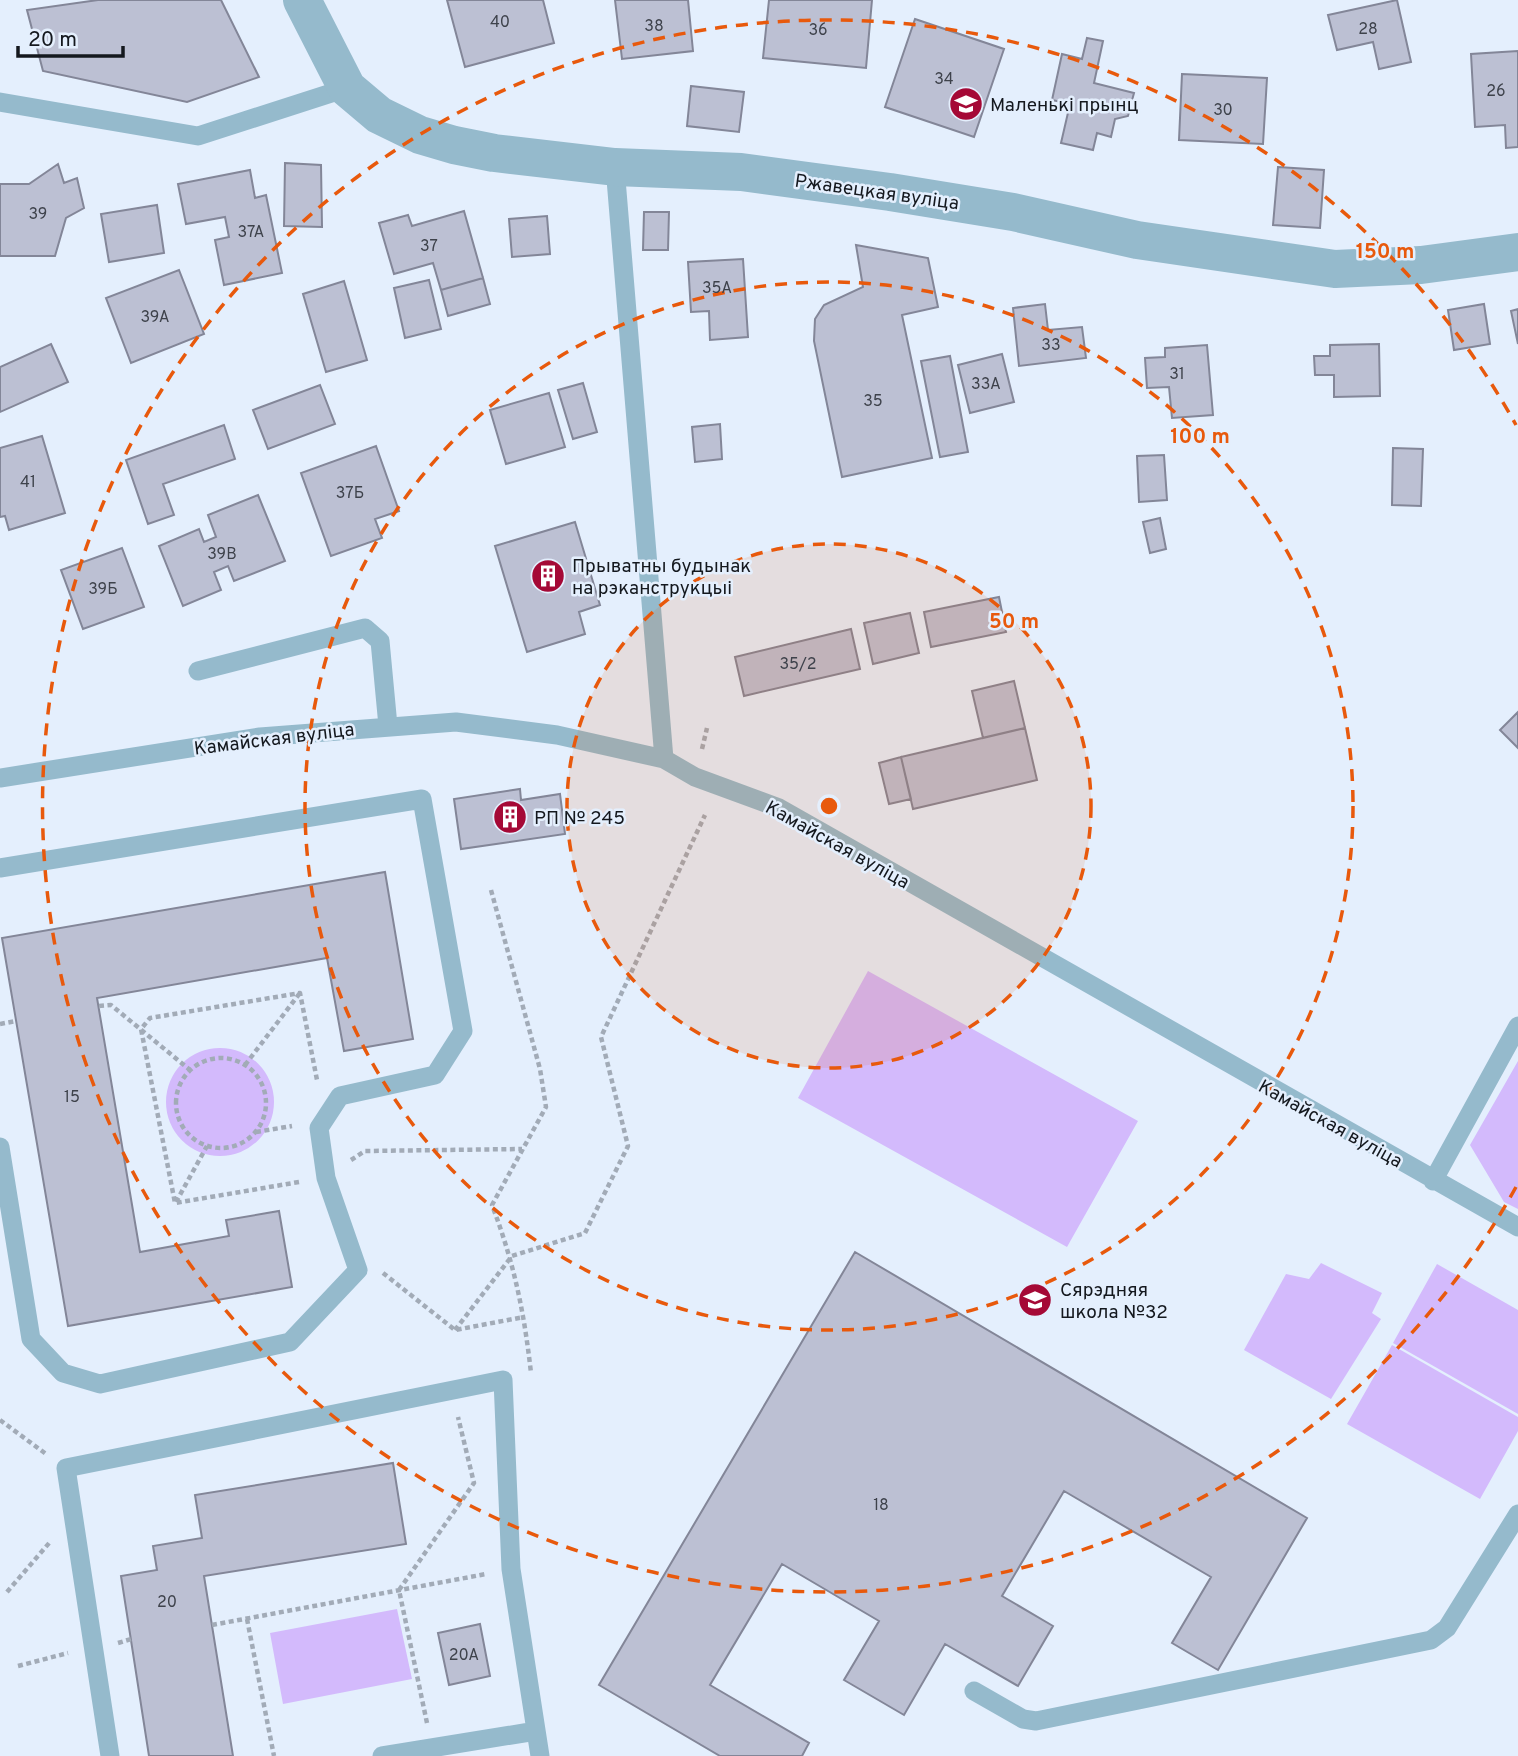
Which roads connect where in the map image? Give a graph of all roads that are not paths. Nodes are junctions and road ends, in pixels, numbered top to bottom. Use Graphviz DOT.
graph roads {
  1 [pos="302,0"];
  2 [pos="347,88"];
  3 [pos="0,102"];
  4 [pos="615,167"];
  5 [pos="1518,252"];
  6 [pos="198,671"];
  7 [pos="388,726"];
  8 [pos="664,759"];
  9 [pos="0,778"];
  10 [pos="0,868"];
  11 [pos="1518,1026"];
  12 [pos="0,1147"];
  13 [pos="1433,1181"];
  14 [pos="1518,1227"];
  15 [pos="1518,1514"];
  16 [pos="974,1691"];
  17 [pos="536,1731"];
  18 [pos="110,1756"];
  19 [pos="382,1756"];
  20 [pos="540,1756"];
  1 -- 2 [label="street, Ржавецкая вуліца"];
  2 -- 3 [label="lane"];
  2 -- 4 [label="street, Ржавецкая вуліца"];
  4 -- 5 [label="street, Ржавецкая вуліца"];
  4 -- 8 [label="lane"];
  6 -- 7 [label="lane"];
  7 -- 8 [label="lane, Камайская вуліца"];
  7 -- 9 [label="lane, Камайская вуліца"];
  8 -- 13 [label="lane, Камайская вуліца"];
  10 -- 12 [label="lane"];
  11 -- 13 [label="lane"];
  13 -- 14 [label="lane, Камайская вуліца"];
  15 -- 16 [label="lane"];
  17 -- 18 [label="lane"];
  17 -- 19 [label="lane"];
  17 -- 20 [label="lane"];
}
